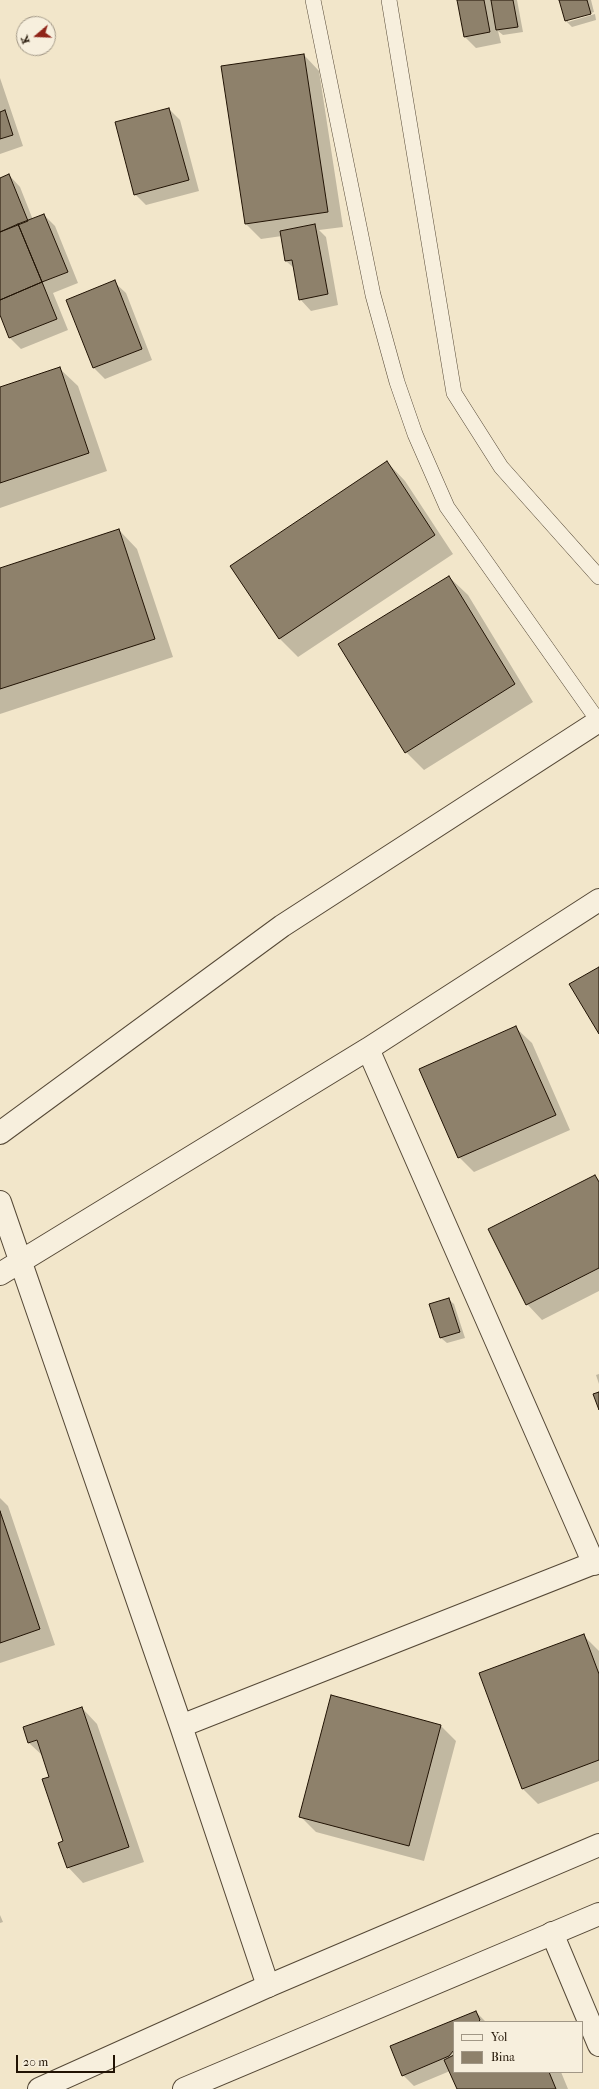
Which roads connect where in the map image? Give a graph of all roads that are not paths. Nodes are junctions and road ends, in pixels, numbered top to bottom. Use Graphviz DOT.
graph roads {
  1 [pos="313,0"];
  2 [pos="389,0"];
  3 [pos="599,577"];
  4 [pos="599,722"];
  5 [pos="599,900"];
  6 [pos="368,1049"];
  7 [pos="0,1133"];
  8 [pos="0,1202"];
  9 [pos="20,1262"];
  10 [pos="0,1274"];
  11 [pos="596,1562"];
  12 [pos="181,1726"];
  13 [pos="599,1845"];
  14 [pos="599,1914"];
  15 [pos="552,1933"];
  16 [pos="268,1986"];
  17 [pos="599,2045"];
  18 [pos="39,2089"];
  19 [pos="184,2089"];
  1 -- 4 [label="lane"];
  2 -- 3 [label="lane"];
  4 -- 7 [label="street"];
  5 -- 6 [label="street"];
  6 -- 9 [label="street"];
  6 -- 11 [label="street"];
  8 -- 9 [label="street"];
  9 -- 10 [label="street"];
  9 -- 12 [label="street"];
  11 -- 12 [label="street"];
  12 -- 16 [label="street"];
  13 -- 16 [label="street"];
  14 -- 15 [label="street"];
  15 -- 17 [label="street"];
  15 -- 19 [label="street"];
  16 -- 18 [label="street"];
}
